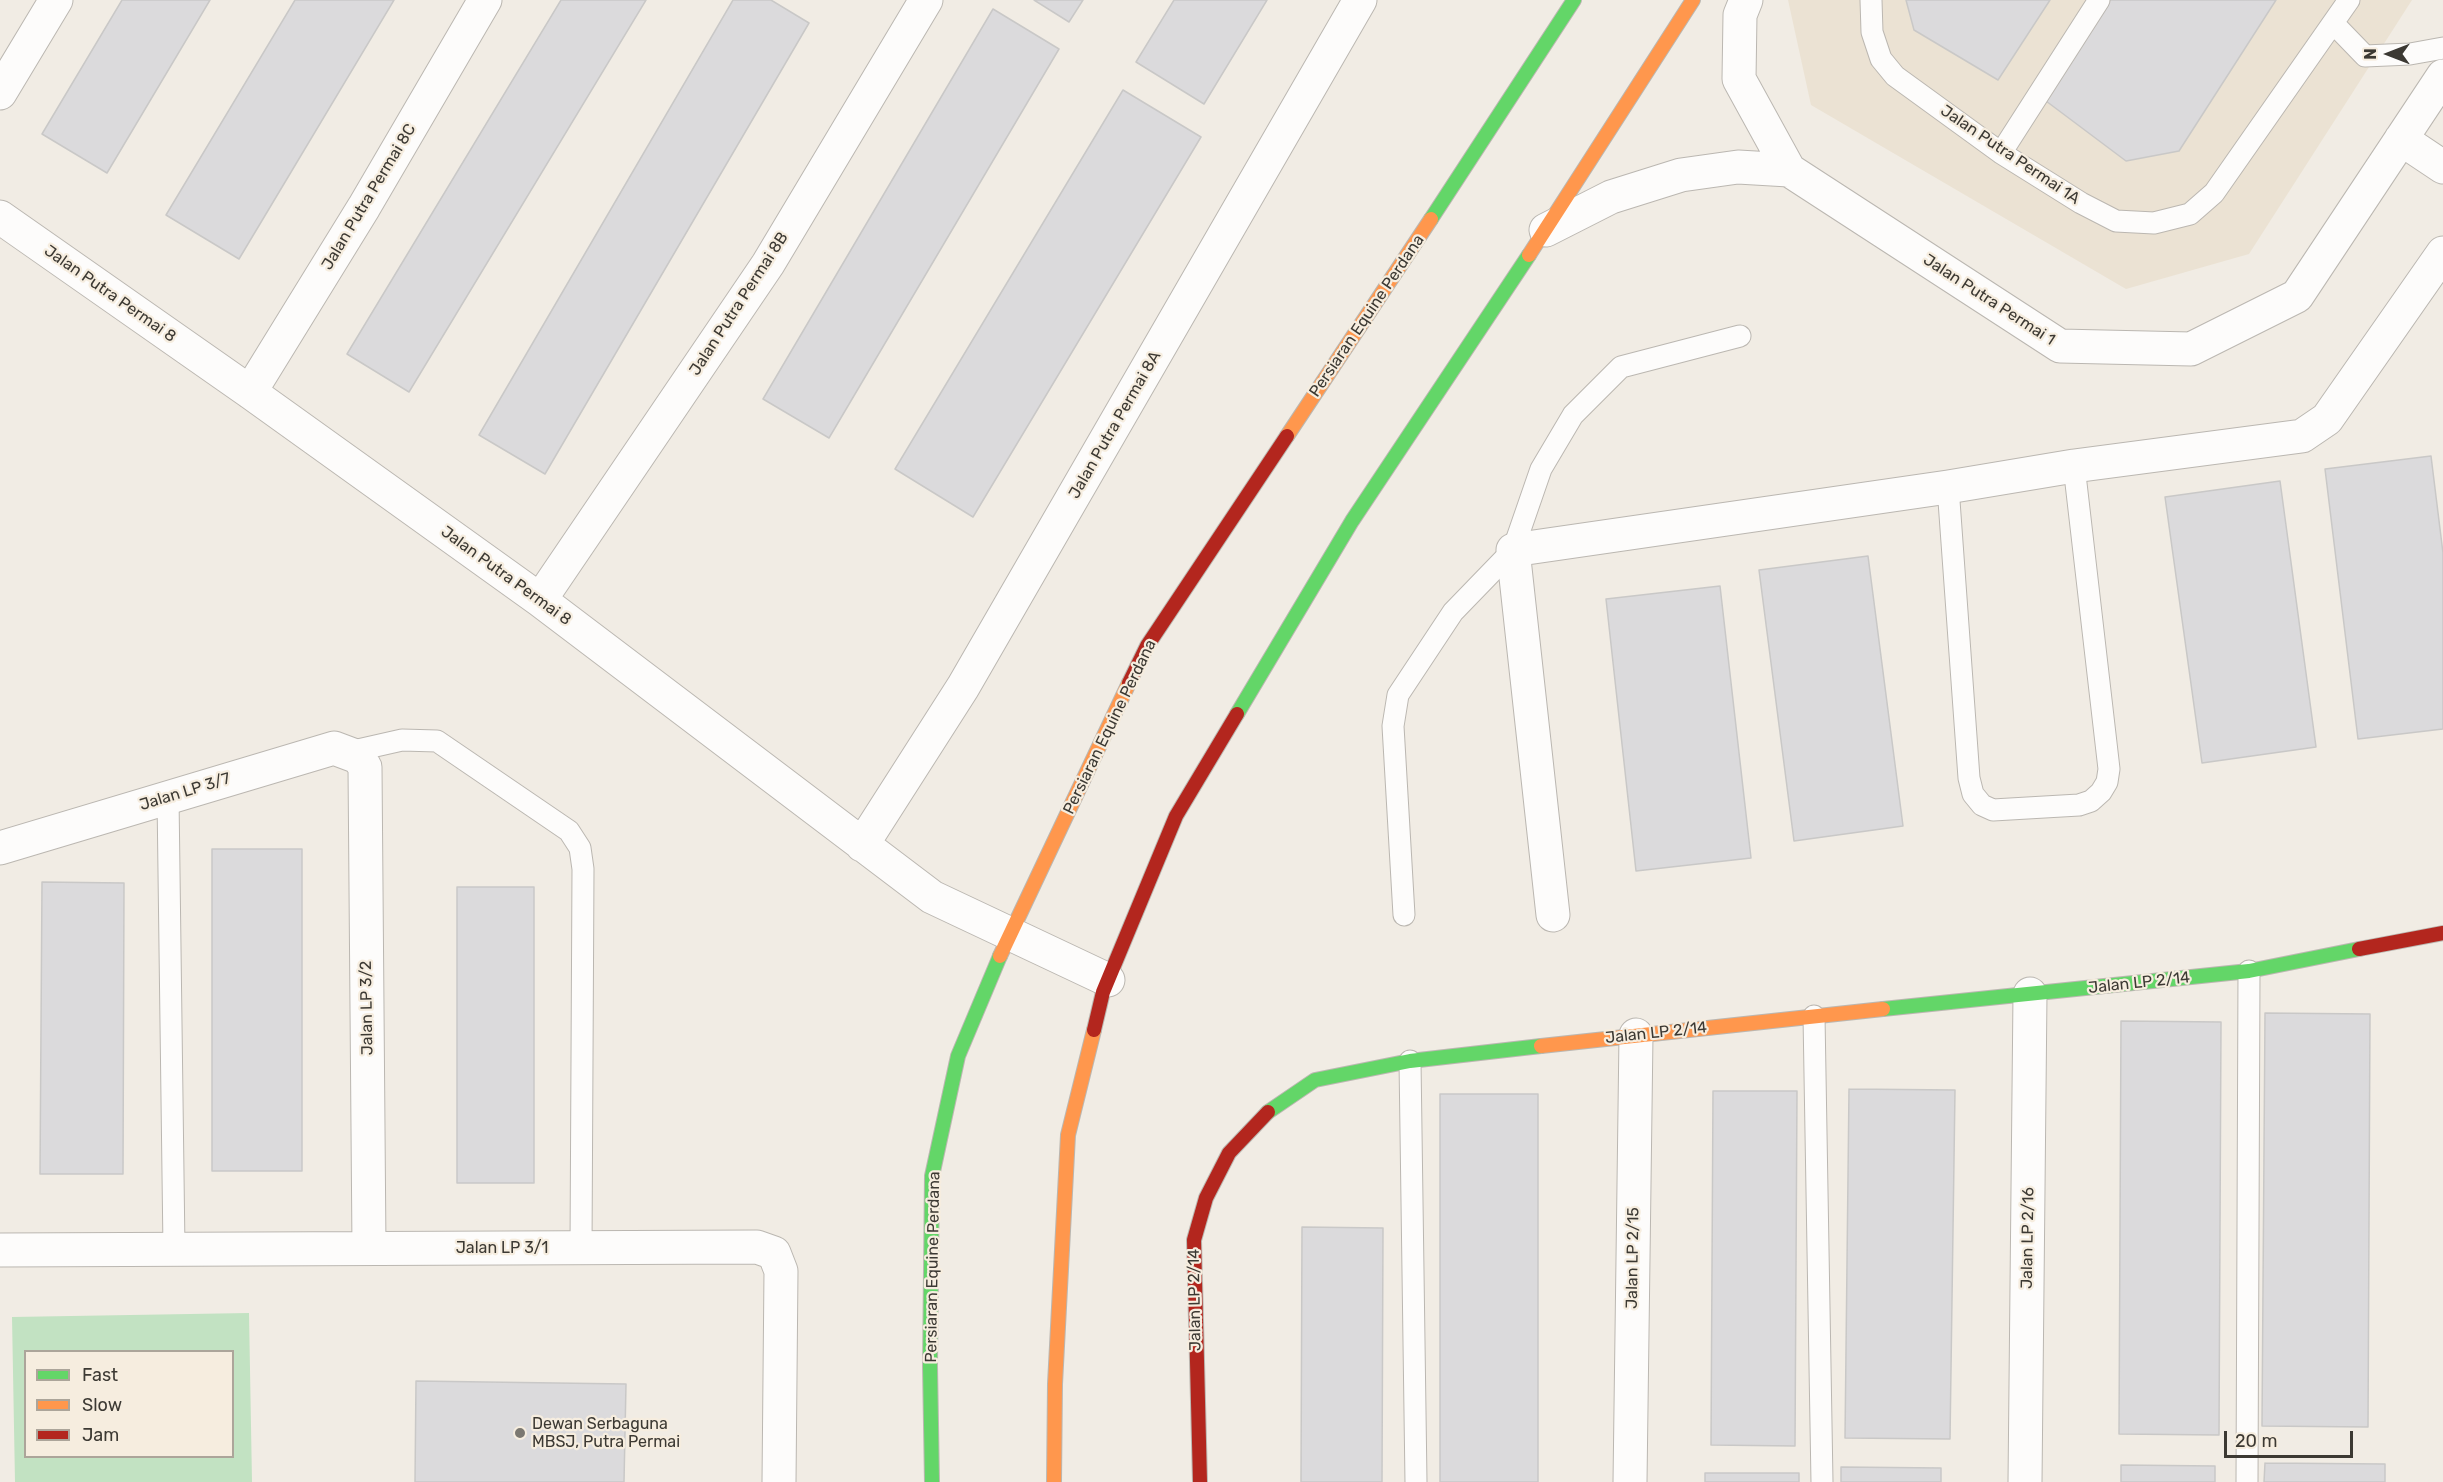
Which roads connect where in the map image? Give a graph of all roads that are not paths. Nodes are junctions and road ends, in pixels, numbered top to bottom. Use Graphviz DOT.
graph roads {
  1 [pos="56,0"];
  2 [pos="485,0"];
  3 [pos="926,0"];
  4 [pos="1360,0"];
  5 [pos="1574,0"];
  6 [pos="1693,0"];
  7 [pos="1746,0"];
  8 [pos="1871,0"];
  9 [pos="2099,0"];
  10 [pos="2349,0"];
  11 [pos="2334,24"];
  12 [pos="2443,48"];
  13 [pos="2443,76"];
  14 [pos="0,93"];
  15 [pos="2401,139"];
  16 [pos="2001,153"];
  17 [pos="2443,167"];
  18 [pos="1789,170"];
  19 [pos="0,217"];
  20 [pos="1546,230"];
  21 [pos="2443,253"];
  22 [pos="1740,336"];
  23 [pos="250,392"];
  24 [pos="2073,466"];
  25 [pos="1948,487"];
  26 [pos="1513,550"];
  27 [pos="540,600"];
  28 [pos="357,760"];
  29 [pos="168,797"];
  30 [pos="862,845"];
  31 [pos="0,848"];
  32 [pos="1404,915"];
  33 [pos="1553,915"];
  34 [pos="2443,933"];
  35 [pos="1010,934"];
  36 [pos="2249,971"];
  37 [pos="1108,980"];
  38 [pos="2030,994"];
  39 [pos="1814,1016"];
  40 [pos="1636,1035"];
  41 [pos="1410,1061"];
  42 [pos="369,1248"];
  43 [pos="581,1248"];
  44 [pos="174,1249"];
  45 [pos="0,1250"];
  46 [pos="779,1482"];
  47 [pos="932,1482"];
  48 [pos="1054,1482"];
  49 [pos="1200,1482"];
  50 [pos="1416,1482"];
  51 [pos="1630,1482"];
  52 [pos="1822,1482"];
  53 [pos="2025,1482"];
  54 [pos="2247,1482"];
  1 -- 14 [label="street"];
  2 -- 23 [label="street, Jalan Putra Permai 8C"];
  3 -- 27 [label="street, Jalan Putra Permai 8B"];
  4 -- 30 [label="street, Jalan Putra Permai 8A"];
  5 -- 35 [label="street, Persiaran Equine Perdana"];
  6 -- 20 [label="street"];
  7 -- 18 [label="street, Jalan Putra Permai 1"];
  8 -- 16 [label="lane, Jalan Putra Permai 1A"];
  9 -- 16 [label="lane"];
  10 -- 11 [label="lane, Jalan Putra Permai 1A"];
  11 -- 12 [label="lane"];
  11 -- 16 [label="lane, Jalan Putra Permai 1A"];
  13 -- 15 [label="street, Jalan Putra Permai 1"];
  15 -- 17 [label="street"];
  15 -- 18 [label="street, Jalan Putra Permai 1"];
  18 -- 20 [label="street, Jalan Putra Permai 1"];
  19 -- 23 [label="street, Jalan Putra Permai 8"];
  20 -- 37 [label="street"];
  21 -- 24 [label="street"];
  22 -- 26 [label="lane"];
  23 -- 27 [label="street, Jalan Putra Permai 8"];
  24 -- 25 [label="street"];
  24 -- 25 [label="lane"];
  25 -- 26 [label="street"];
  26 -- 32 [label="lane"];
  26 -- 33 [label="street"];
  27 -- 30 [label="street, Jalan Putra Permai 8"];
  28 -- 29 [label="street, Jalan LP 3/7"];
  28 -- 42 [label="street, Jalan LP 3/2"];
  28 -- 43 [label="lane"];
  29 -- 31 [label="street, Jalan LP 3/7"];
  29 -- 44 [label="lane"];
  30 -- 35 [label="street, Jalan Putra Permai 8"];
  34 -- 36 [label="street, Jalan LP 2/14"];
  35 -- 37 [label="street, Jalan Putra Permai 8"];
  35 -- 47 [label="street, Persiaran Equine Perdana"];
  36 -- 38 [label="street, Jalan LP 2/14"];
  36 -- 54 [label="lane"];
  37 -- 48 [label="street"];
  38 -- 39 [label="street, Jalan LP 2/14"];
  38 -- 53 [label="street, Jalan LP 2/16"];
  39 -- 40 [label="street, Jalan LP 2/14"];
  39 -- 52 [label="lane"];
  40 -- 41 [label="street, Jalan LP 2/14"];
  40 -- 51 [label="street, Jalan LP 2/15"];
  41 -- 49 [label="street, Jalan LP 2/14"];
  41 -- 50 [label="lane"];
  42 -- 43 [label="street, Jalan LP 3/1"];
  42 -- 44 [label="street, Jalan LP 3/1"];
  43 -- 46 [label="street, Jalan LP 3/1"];
  44 -- 45 [label="street, Jalan LP 3/1"];
}
